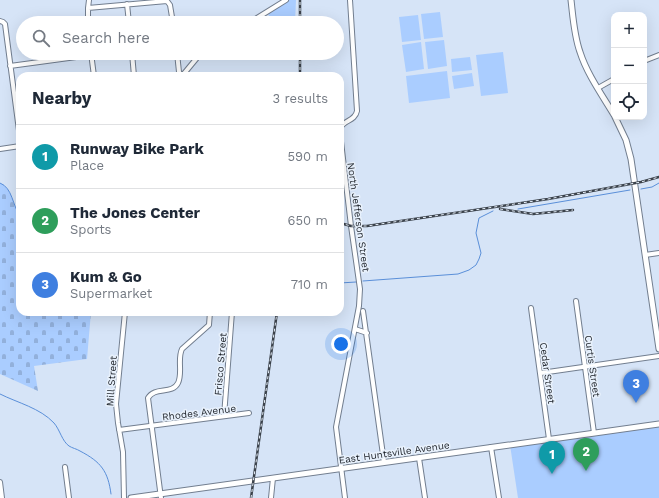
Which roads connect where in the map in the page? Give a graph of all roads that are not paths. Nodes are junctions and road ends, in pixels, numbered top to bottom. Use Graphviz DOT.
graph roads {
  1 [pos="89,0"];
  2 [pos="286,0"];
  3 [pos="350,0"];
  4 [pos="570,0"];
  5 [pos="127,4"];
  6 [pos="88,8"];
  7 [pos="88,16"];
  8 [pos="128,16"];
  9 [pos="172,16"];
  10 [pos="260,16"];
  11 [pos="2,22"];
  12 [pos="659,55"];
  13 [pos="49,60"];
  14 [pos="92,60"];
  15 [pos="133,60"];
  16 [pos="178,60"];
  17 [pos="195,60"];
  18 [pos="647,60"];
  19 [pos="10,66"];
  20 [pos="93,72"];
  21 [pos="134,72"];
  22 [pos="179,72"];
  23 [pos="185,72"];
  24 [pos="611,81"];
  25 [pos="598,88"];
  26 [pos="16,98"];
  27 [pos="611,111"];
  28 [pos="616,120"];
  29 [pos="344,123"];
  30 [pos="16,147"];
  31 [pos="0,149"];
  32 [pos="344,167"];
  33 [pos="659,253"];
  34 [pos="646,254"];
  35 [pos="576,301"];
  36 [pos="532,308"];
  37 [pos="364,311"];
  38 [pos="125,316"];
  39 [pos="210,316"];
  40 [pos="232,316"];
  41 [pos="355,329"];
  42 [pos="367,333"];
  43 [pos="659,349"];
  44 [pos="659,356"];
  45 [pos="585,367"];
  46 [pos="541,373"];
  47 [pos="249,413"];
  48 [pos="224,416"];
  49 [pos="659,424"];
  50 [pos="151,426"];
  51 [pos="119,430"];
  52 [pos="594,433"];
  53 [pos="549,439"];
  54 [pos="491,447"];
  55 [pos="419,458"];
  56 [pos="384,462"];
  57 [pos="64,468"];
  58 [pos="341,468"];
  59 [pos="273,478"];
  60 [pos="0,482"];
  61 [pos="161,496"];
  62 [pos="2,498"];
  63 [pos="69,498"];
  64 [pos="124,498"];
  65 [pos="131,498"];
  66 [pos="271,498"];
  67 [pos="345,498"];
  68 [pos="425,498"];
  69 [pos="499,498"];
  1 -- 6 [label="street"];
  2 -- 10 [label="street"];
  3 -- 29 [label="street"];
  4 -- 25 [label="main road"];
  5 -- 6 [label="street"];
  5 -- 8 [label="street"];
  5 -- 9 [label="street"];
  6 -- 7 [label="street"];
  11 -- 19 [label="street"];
  12 -- 18 [label="street"];
  13 -- 19 [label="street"];
  14 -- 20 [label="street"];
  15 -- 21 [label="street"];
  16 -- 22 [label="street"];
  17 -- 23 [label="street"];
  19 -- 26 [label="street"];
  24 -- 25 [label="street"];
  25 -- 27 [label="main road"];
  28 -- 34 [label="main road"];
  30 -- 31 [label="street"];
  32 -- 41 [label="street, North Jefferson Street"];
  33 -- 34 [label="street"];
  34 -- 43 [label="main road"];
  35 -- 45 [label="street, Curtis Street"];
  36 -- 46 [label="street, Cedar Street"];
  37 -- 42 [label="street"];
  38 -- 51 [label="street, Mill Street"];
  39 -- 50 [label="street, Rhodes Avenue"];
  40 -- 48 [label="street, Frisco Street"];
  41 -- 42 [label="street"];
  41 -- 58 [label="street, North Jefferson Street"];
  42 -- 56 [label="street"];
  44 -- 45 [label="street"];
  45 -- 46 [label="street"];
  45 -- 52 [label="street, Curtis Street"];
  46 -- 53 [label="street, Cedar Street"];
  47 -- 48 [label="street, Rhodes Avenue"];
  48 -- 50 [label="street, Rhodes Avenue"];
  49 -- 52 [label="main road, East Huntsville Avenue"];
  50 -- 51 [label="street, Rhodes Avenue"];
  50 -- 61 [label="street"];
  51 -- 64 [label="street, Mill Street"];
  52 -- 53 [label="main road, East Huntsville Avenue"];
  53 -- 54 [label="main road, East Huntsville Avenue"];
  54 -- 55 [label="main road, East Huntsville Avenue"];
  54 -- 69 [label="street"];
  55 -- 56 [label="main road, East Huntsville Avenue"];
  55 -- 68 [label="street"];
  56 -- 58 [label="main road, East Huntsville Avenue"];
  57 -- 63 [label="street"];
  58 -- 59 [label="main road, East Huntsville Avenue"];
  58 -- 67 [label="street, North Jefferson Street"];
  59 -- 61 [label="main road, East Huntsville Avenue"];
  59 -- 66 [label="street"];
  60 -- 62 [label="street"];
  61 -- 65 [label="main road, East Huntsville Avenue"];
}
